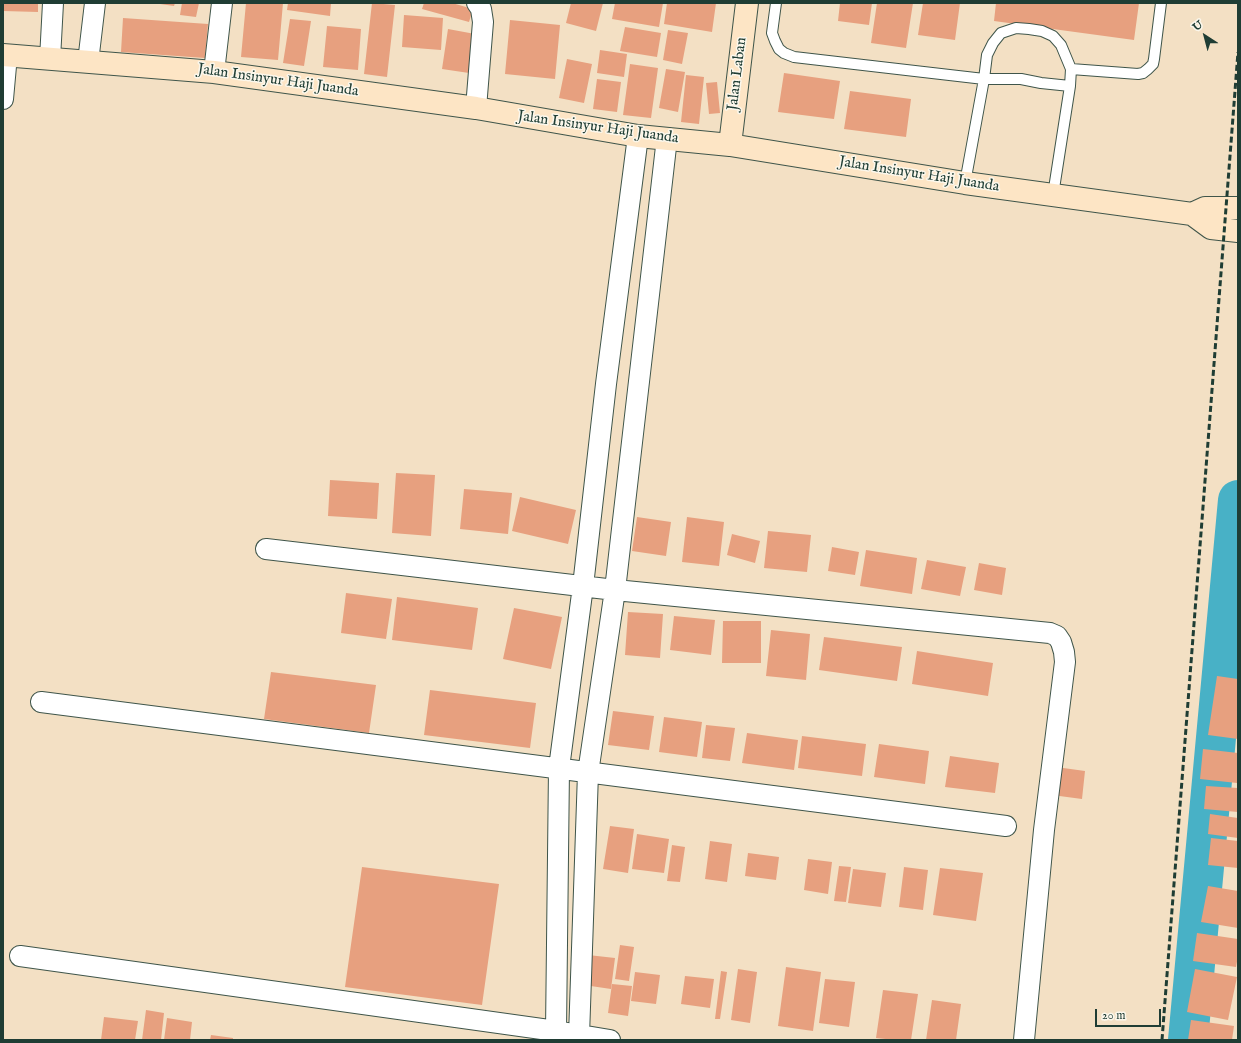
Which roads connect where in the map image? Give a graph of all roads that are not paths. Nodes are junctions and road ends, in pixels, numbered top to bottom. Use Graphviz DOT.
graph roads {
  1 [pos="53,3"];
  2 [pos="95,3"];
  3 [pos="222,3"];
  4 [pos="477,3"];
  5 [pos="747,3"];
  6 [pos="776,3"];
  7 [pos="1161,3"];
  8 [pos="5,55"];
  9 [pos="50,59"];
  10 [pos="88,62"];
  11 [pos="1071,69"];
  12 [pos="214,72"];
  13 [pos="984,79"];
  14 [pos="1070,86"];
  15 [pos="3,99"];
  16 [pos="476,108"];
  17 [pos="638,136"];
  18 [pos="667,138"];
  19 [pos="730,145"];
  20 [pos="965,183"];
  21 [pos="1053,195"];
  22 [pos="1238,208"];
  23 [pos="1192,214"];
  24 [pos="1238,231"];
  25 [pos="606,384"];
  26 [pos="638,389"];
  27 [pos="266,549"];
  28 [pos="583,586"];
  29 [pos="614,590"];
  30 [pos="41,702"];
  31 [pos="560,768"];
  32 [pos="588,773"];
  33 [pos="1006,826"];
  34 [pos="20,956"];
  35 [pos="553,1036"];
  36 [pos="578,1038"];
  37 [pos="610,1040"];
  38 [pos="1024,1040"];
  1 -- 9 [label="street"];
  2 -- 10 [label="street"];
  3 -- 12 [label="street"];
  4 -- 16 [label="street"];
  5 -- 19 [label="street, Jalan Laban"];
  6 -- 13 [label="lane"];
  7 -- 11 [label="lane"];
  8 -- 9 [label="street, Jalan Insinyur Haji Juanda"];
  8 -- 15 [label="street"];
  9 -- 10 [label="street, Jalan Insinyur Haji Juanda"];
  10 -- 12 [label="street, Jalan Insinyur Haji Juanda"];
  11 -- 13 [label="lane"];
  11 -- 14 [label="lane"];
  12 -- 16 [label="street, Jalan Insinyur Haji Juanda"];
  13 -- 14 [label="lane"];
  13 -- 20 [label="lane"];
  14 -- 21 [label="lane"];
  16 -- 17 [label="street, Jalan Insinyur Haji Juanda"];
  17 -- 18 [label="street, Jalan Insinyur Haji Juanda"];
  17 -- 25 [label="street"];
  18 -- 19 [label="street, Jalan Insinyur Haji Juanda"];
  18 -- 26 [label="street"];
  19 -- 20 [label="street, Jalan Insinyur Haji Juanda"];
  20 -- 21 [label="street, Jalan Insinyur Haji Juanda"];
  21 -- 23 [label="street, Jalan Insinyur Haji Juanda"];
  22 -- 23 [label="street, Jalan Insinyur Haji Juanda"];
  23 -- 24 [label="street, Jalan Insinyur Haji Juanda"];
  25 -- 26 [label="street"];
  25 -- 28 [label="street"];
  26 -- 29 [label="street"];
  27 -- 28 [label="street"];
  28 -- 29 [label="street"];
  28 -- 31 [label="street"];
  29 -- 32 [label="street"];
  29 -- 38 [label="street"];
  30 -- 31 [label="street"];
  31 -- 32 [label="street"];
  31 -- 35 [label="street"];
  32 -- 33 [label="street"];
  32 -- 36 [label="street"];
  34 -- 35 [label="street"];
  35 -- 36 [label="street"];
  36 -- 37 [label="street"];
}
